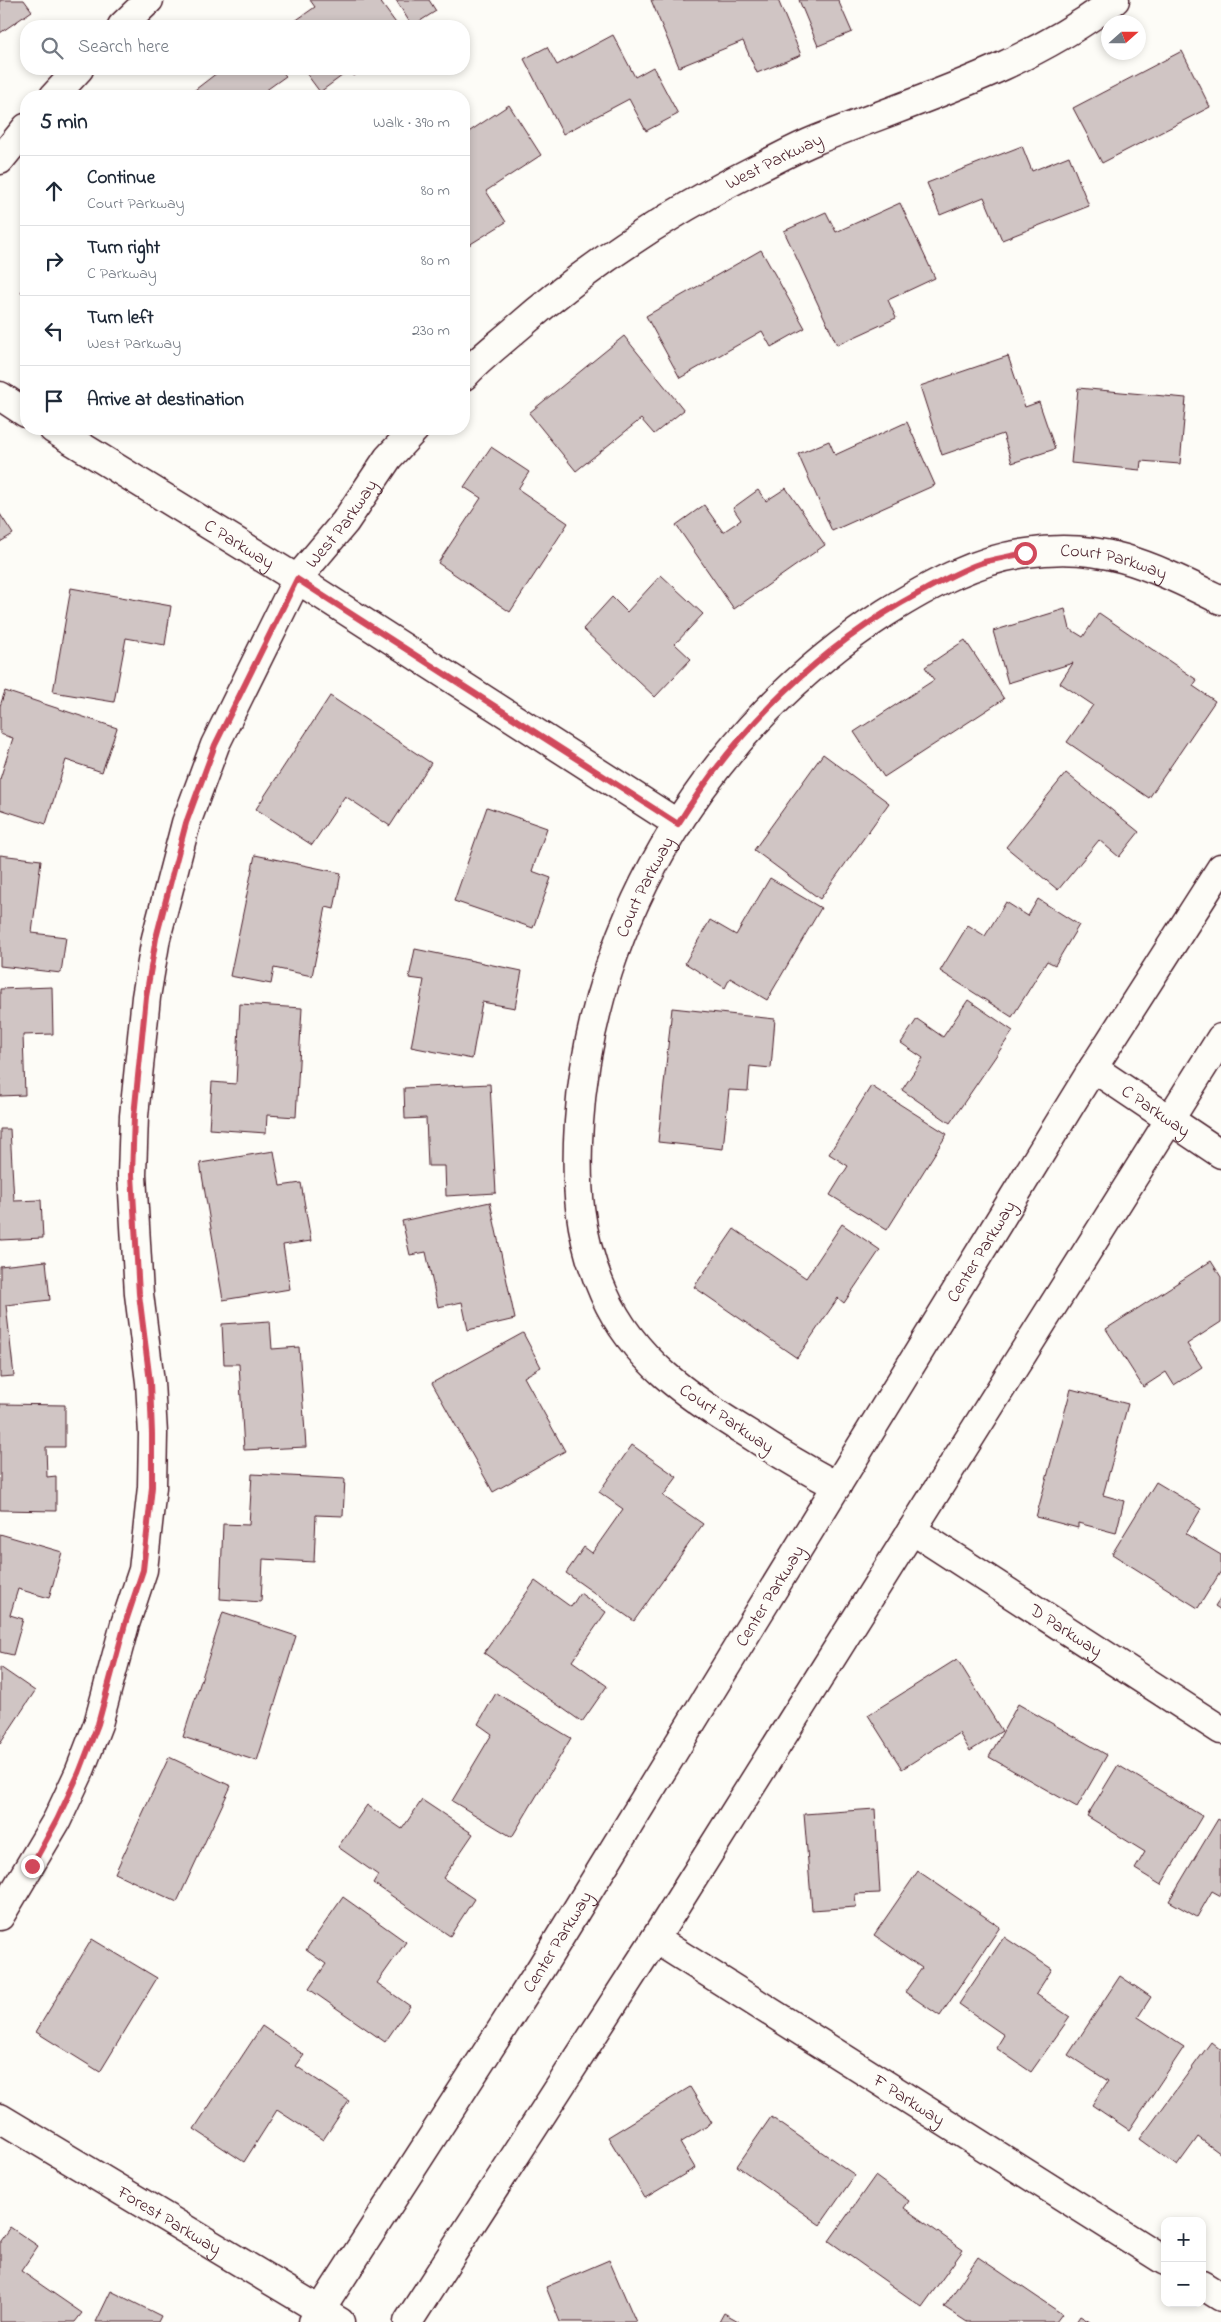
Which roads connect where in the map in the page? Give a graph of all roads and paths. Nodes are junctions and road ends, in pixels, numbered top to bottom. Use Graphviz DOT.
graph roads {
  1 [pos="149,0"];
  2 [pos="1115,0"];
  3 [pos="128,20"];
  4 [pos="73,75"];
  5 [pos="60,90"];
  6 [pos="20,135"];
  7 [pos="0,160"];
  8 [pos="470,371"];
  9 [pos="0,396"];
  10 [pos="20,409"];
  11 [pos="62,435"];
  12 [pos="409,435"];
  13 [pos="297,579"];
  14 [pos="1221,600"];
  15 [pos="678,824"];
  16 [pos="1221,868"];
  17 [pos="1221,1038"];
  18 [pos="1092,1068"];
  19 [pos="1170,1120"];
  20 [pos="1221,1154"];
  21 [pos="838,1486"];
  22 [pos="912,1530"];
  23 [pos="1221,1730"];
  24 [pos="0,1916"];
  25 [pos="655,1939"];
  26 [pos="0,2118"];
  27 [pos="1161,2258"];
  28 [pos="1206,2288"];
  29 [pos="1221,2297"];
  30 [pos="324,2318"];
  31 [pos="408,2322"];
  1 -- 3 [label="street"];
  2 -- 8 [label="street, West Parkway"];
  4 -- 5 [label="street"];
  6 -- 7 [label="street"];
  9 -- 10 [label="street"];
  11 -- 13 [label="street, C Parkway"];
  12 -- 13 [label="street, West Parkway"];
  13 -- 15 [label="street, C Parkway"];
  13 -- 24 [label="street, West Parkway"];
  14 -- 15 [label="street, Court Parkway"];
  15 -- 21 [label="street, Court Parkway"];
  16 -- 18 [label="street, Center Parkway"];
  17 -- 19 [label="street"];
  18 -- 19 [label="street, C Parkway"];
  18 -- 21 [label="street, Center Parkway"];
  19 -- 20 [label="street, C Parkway"];
  19 -- 22 [label="street"];
  21 -- 30 [label="street, Center Parkway"];
  22 -- 23 [label="street, D Parkway"];
  22 -- 25 [label="street"];
  25 -- 27 [label="street, F Parkway"];
  25 -- 31 [label="street"];
  26 -- 30 [label="street, Forest Parkway"];
  28 -- 29 [label="street"];
}
